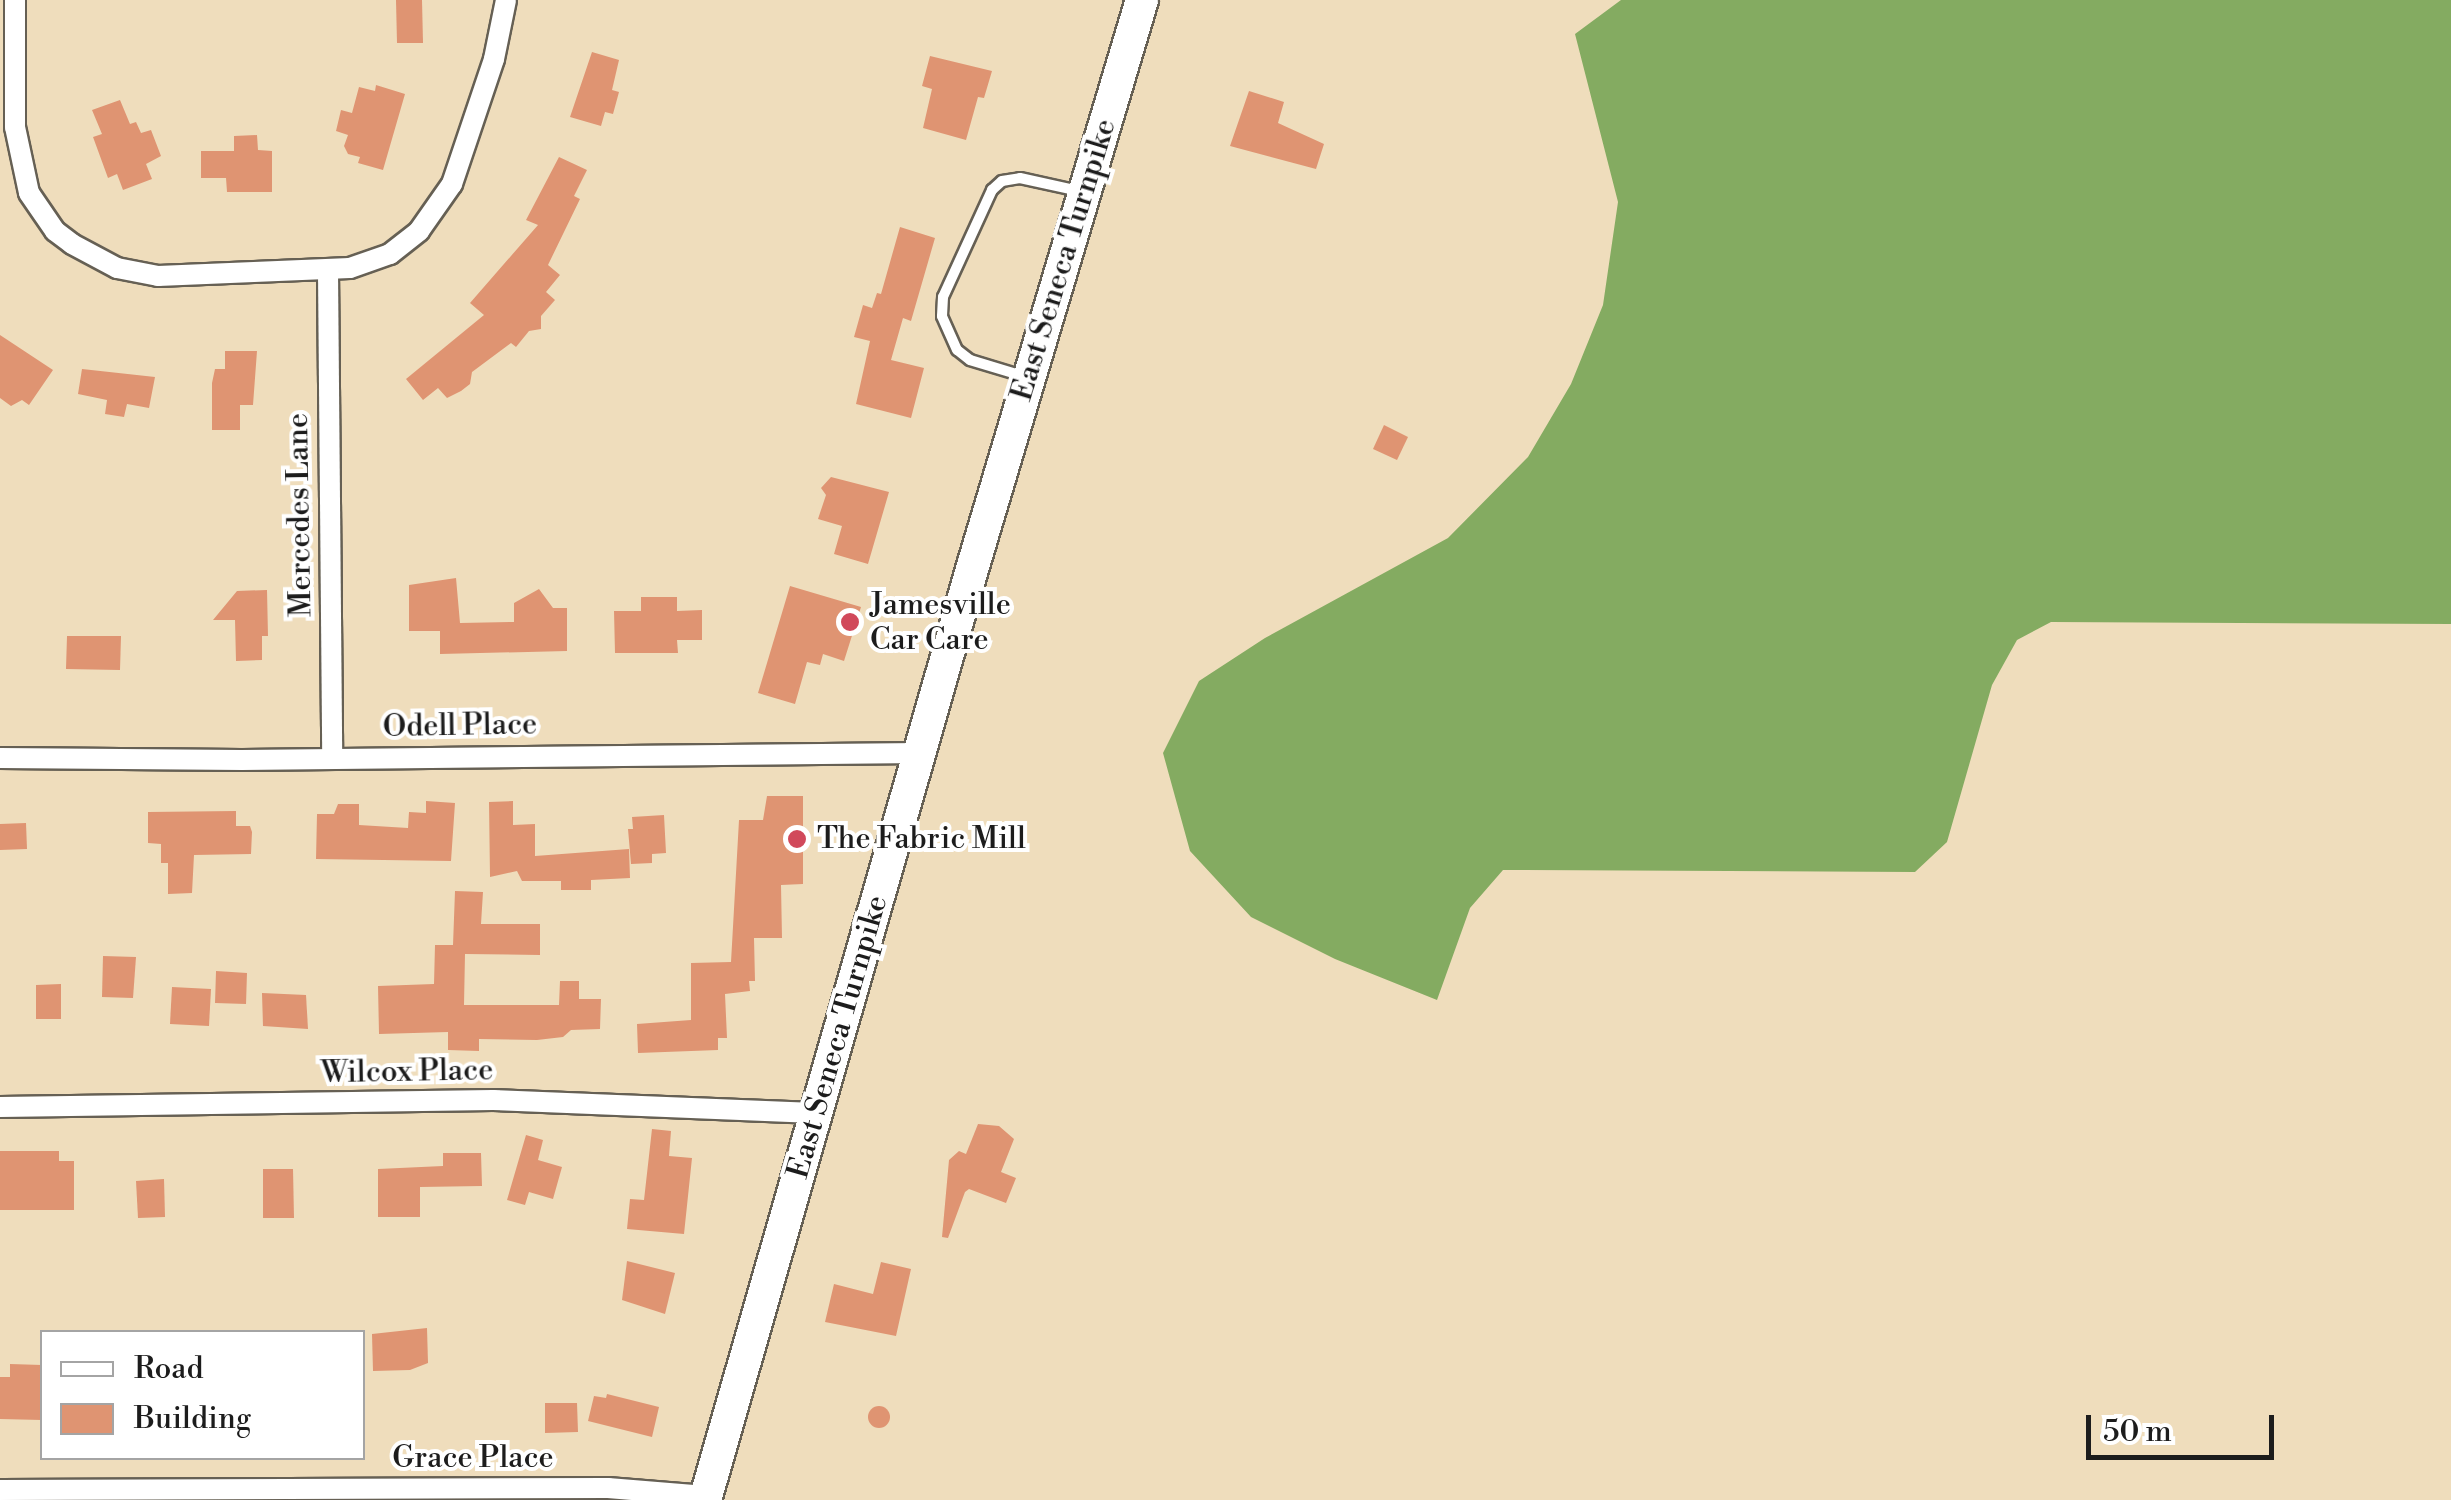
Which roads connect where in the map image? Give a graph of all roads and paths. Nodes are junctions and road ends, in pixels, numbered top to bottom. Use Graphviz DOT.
graph roads {
  1 [pos="15,0"];
  2 [pos="506,0"];
  3 [pos="1142,0"];
  4 [pos="1084,192"];
  5 [pos="328,271"];
  6 [pos="1029,378"];
  7 [pos="921,753"];
  8 [pos="0,758"];
  9 [pos="332,758"];
  10 [pos="0,1107"];
  11 [pos="815,1113"];
  12 [pos="0,1490"];
  13 [pos="706,1498"];
  1 -- 5 [label="street"];
  2 -- 5 [label="street"];
  3 -- 4 [label="main road, East Seneca Turnpike"];
  4 -- 6 [label="main road, East Seneca Turnpike"];
  4 -- 6 [label="lane"];
  5 -- 9 [label="street, Mercedes Lane"];
  6 -- 7 [label="main road, East Seneca Turnpike"];
  7 -- 9 [label="street, Odell Place"];
  7 -- 11 [label="main road, East Seneca Turnpike"];
  8 -- 9 [label="street, Odell Place"];
  10 -- 11 [label="street, Wilcox Place"];
  11 -- 13 [label="main road, East Seneca Turnpike"];
  12 -- 13 [label="street, Grace Place"];
}
